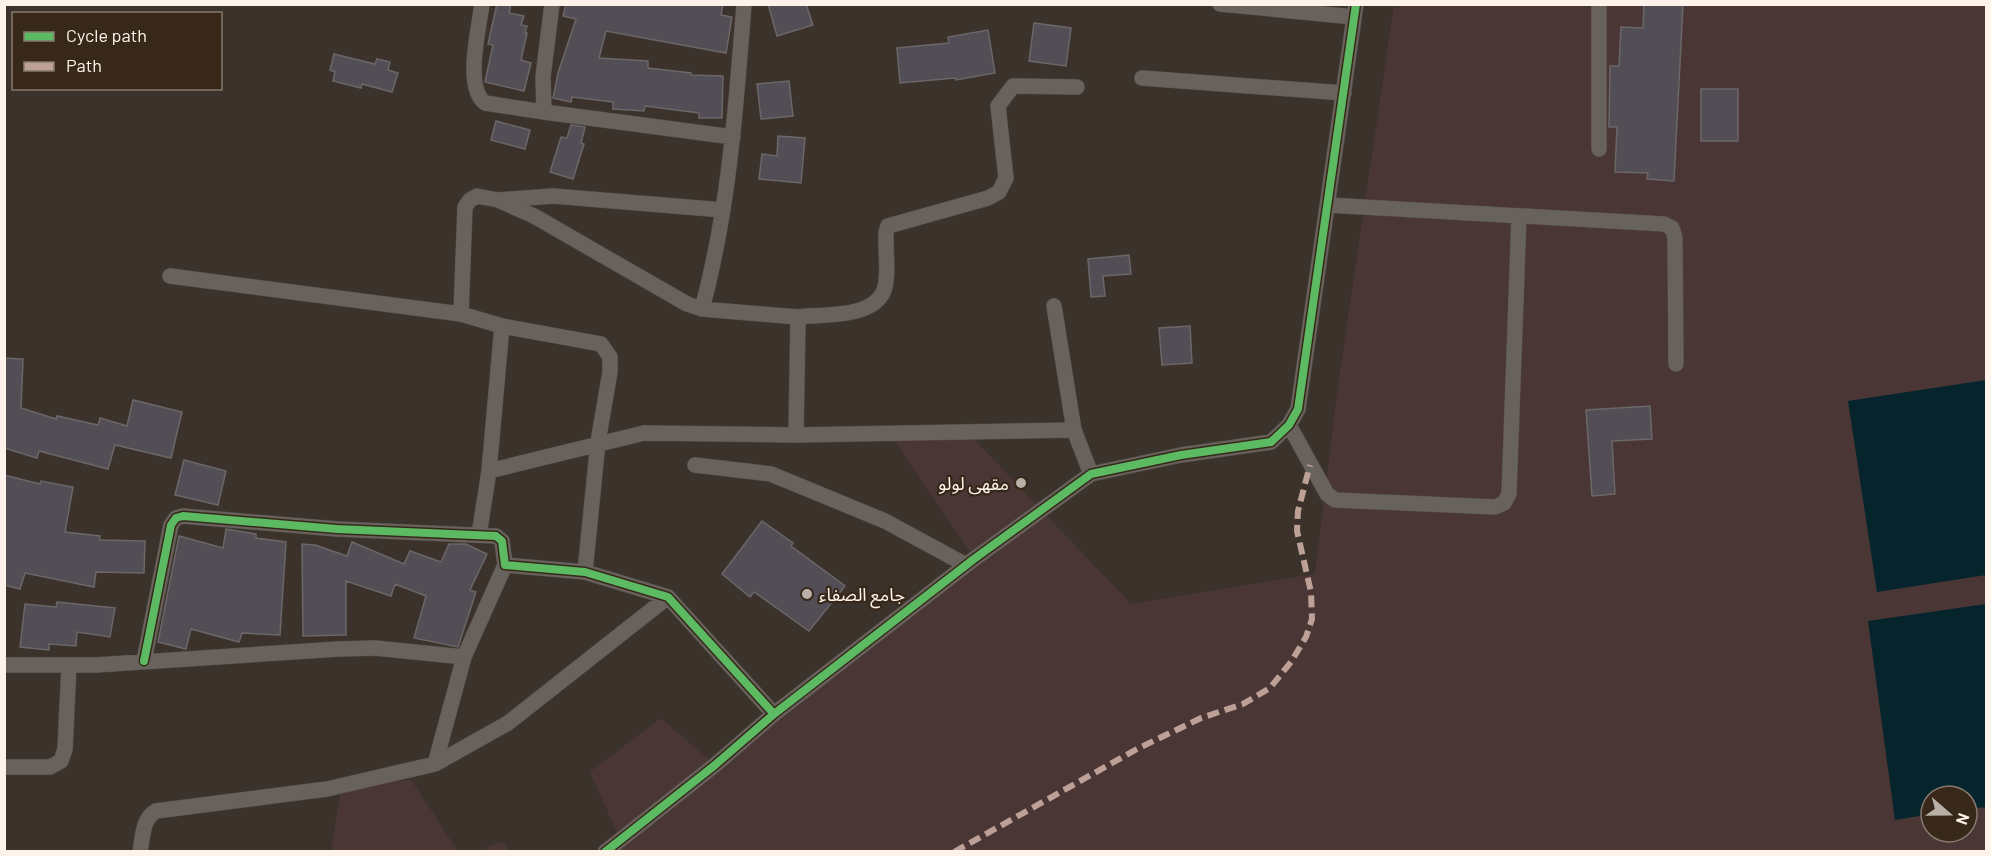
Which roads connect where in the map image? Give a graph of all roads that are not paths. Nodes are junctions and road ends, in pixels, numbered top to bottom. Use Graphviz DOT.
graph roads {
  1 [pos="482,4"];
  2 [pos="552,4"];
  3 [pos="744,4"];
  4 [pos="1220,4"];
  5 [pos="1599,4"];
  6 [pos="1355,11"];
  7 [pos="1142,78"];
  8 [pos="1077,87"];
  9 [pos="1344,93"];
  10 [pos="544,112"];
  11 [pos="733,137"];
  12 [pos="1599,149"];
  13 [pos="498,200"];
  14 [pos="1328,205"];
  15 [pos="723,210"];
  16 [pos="1519,216"];
  17 [pos="170,276"];
  18 [pos="1054,306"];
  19 [pos="702,309"];
  20 [pos="461,314"];
  21 [pos="798,317"];
  22 [pos="502,326"];
  23 [pos="1676,364"];
  24 [pos="1289,425"];
  25 [pos="1074,430"];
  26 [pos="796,435"];
  27 [pos="598,442"];
  28 [pos="695,465"];
  29 [pos="489,471"];
  30 [pos="1090,474"];
  31 [pos="479,536"];
  32 [pos="505,565"];
  33 [pos="966,565"];
  34 [pos="585,572"];
  35 [pos="668,597"];
  36 [pos="464,657"];
  37 [pos="144,661"];
  38 [pos="4,665"];
  39 [pos="69,665"];
  40 [pos="774,714"];
  41 [pos="435,764"];
  42 [pos="4,767"];
  43 [pos="140,852"];
  44 [pos="605,852"];
  1 -- 10 [label="street"];
  2 -- 10 [label="street"];
  3 -- 11 [label="street"];
  4 -- 6 [label="street"];
  5 -- 12 [label="street"];
  6 -- 9 [label="street"];
  7 -- 9 [label="street"];
  8 -- 21 [label="street"];
  9 -- 14 [label="street"];
  10 -- 11 [label="street"];
  11 -- 15 [label="street"];
  13 -- 15 [label="street"];
  13 -- 19 [label="street"];
  13 -- 20 [label="street"];
  14 -- 16 [label="street"];
  14 -- 24 [label="street"];
  15 -- 19 [label="street"];
  16 -- 23 [label="street"];
  16 -- 24 [label="street"];
  17 -- 20 [label="street"];
  18 -- 25 [label="street"];
  19 -- 21 [label="street"];
  20 -- 22 [label="street"];
  21 -- 26 [label="street"];
  22 -- 27 [label="street"];
  22 -- 29 [label="street"];
  24 -- 30 [label="street"];
  25 -- 26 [label="street"];
  25 -- 30 [label="street"];
  26 -- 27 [label="street"];
  27 -- 29 [label="street"];
  27 -- 34 [label="street"];
  28 -- 33 [label="street"];
  29 -- 31 [label="street"];
  30 -- 33 [label="street"];
  31 -- 32 [label="street"];
  31 -- 37 [label="street"];
  32 -- 34 [label="street"];
  32 -- 36 [label="street"];
  33 -- 40 [label="street"];
  34 -- 35 [label="street"];
  35 -- 40 [label="street"];
  35 -- 41 [label="street"];
  36 -- 37 [label="street"];
  36 -- 41 [label="street"];
  37 -- 39 [label="street"];
  38 -- 39 [label="street"];
  39 -- 42 [label="street"];
  40 -- 44 [label="street"];
  41 -- 43 [label="street"];
}
